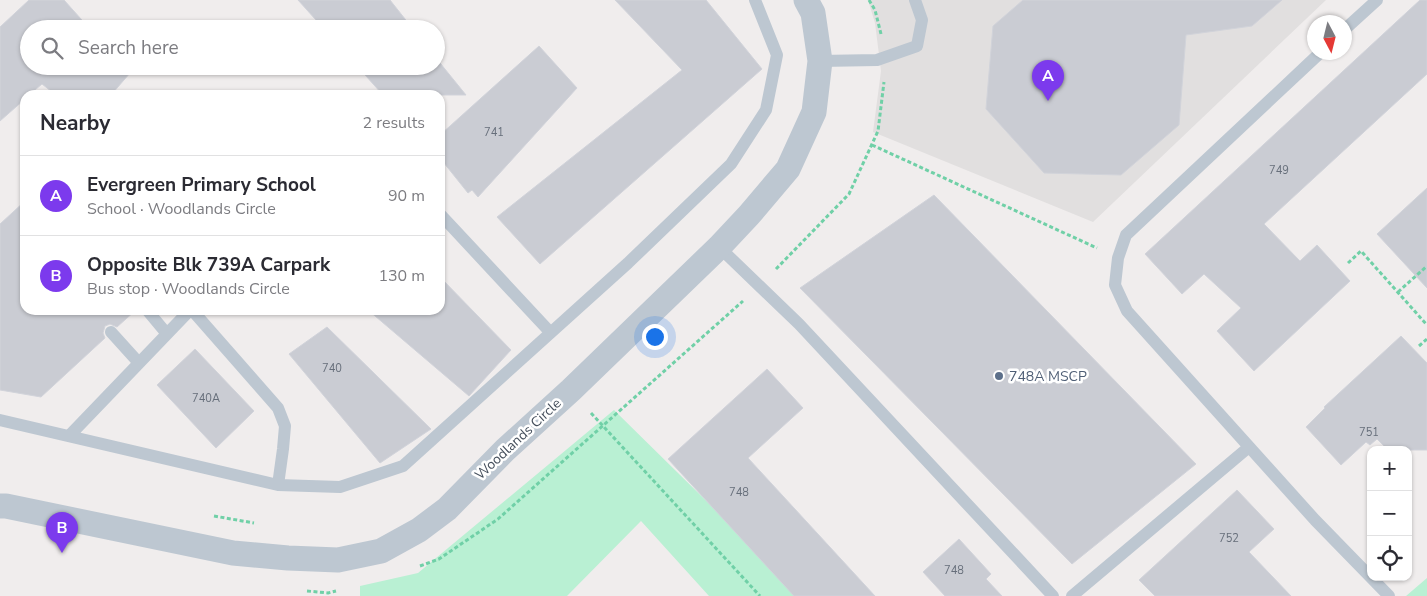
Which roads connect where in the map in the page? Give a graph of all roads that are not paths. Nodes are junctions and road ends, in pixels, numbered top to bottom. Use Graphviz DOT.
graph roads {
  1 [pos="755,0"];
  2 [pos="806,0"];
  3 [pos="915,0"];
  4 [pos="1377,0"];
  5 [pos="1352,23"];
  6 [pos="1312,60"];
  7 [pos="820,61"];
  8 [pos="445,219"];
  9 [pos="719,247"];
  10 [pos="151,315"];
  11 [pos="186,315"];
  12 [pos="195,315"];
  13 [pos="111,332"];
  14 [pos="550,332"];
  15 [pos="168,334"];
  16 [pos="139,363"];
  17 [pos="0,420"];
  18 [pos="69,436"];
  19 [pos="1249,446"];
  20 [pos="278,485"];
  21 [pos="2,502"];
  22 [pos="1053,596"];
  23 [pos="1072,596"];
  24 [pos="1389,596"];
  1 -- 14 [label="lane"];
  2 -- 7 [label="street, Woodlands Circle"];
  3 -- 7 [label="lane"];
  4 -- 5 [label="lane"];
  6 -- 19 [label="lane"];
  7 -- 9 [label="street, Woodlands Circle"];
  8 -- 14 [label="lane"];
  9 -- 21 [label="street, Woodlands Circle"];
  9 -- 22 [label="lane"];
  10 -- 15 [label="lane"];
  11 -- 15 [label="lane"];
  12 -- 20 [label="lane"];
  13 -- 16 [label="lane"];
  14 -- 20 [label="lane"];
  15 -- 16 [label="lane"];
  16 -- 18 [label="lane"];
  17 -- 18 [label="lane"];
  18 -- 20 [label="lane"];
  19 -- 23 [label="lane"];
  19 -- 24 [label="lane"];
}
